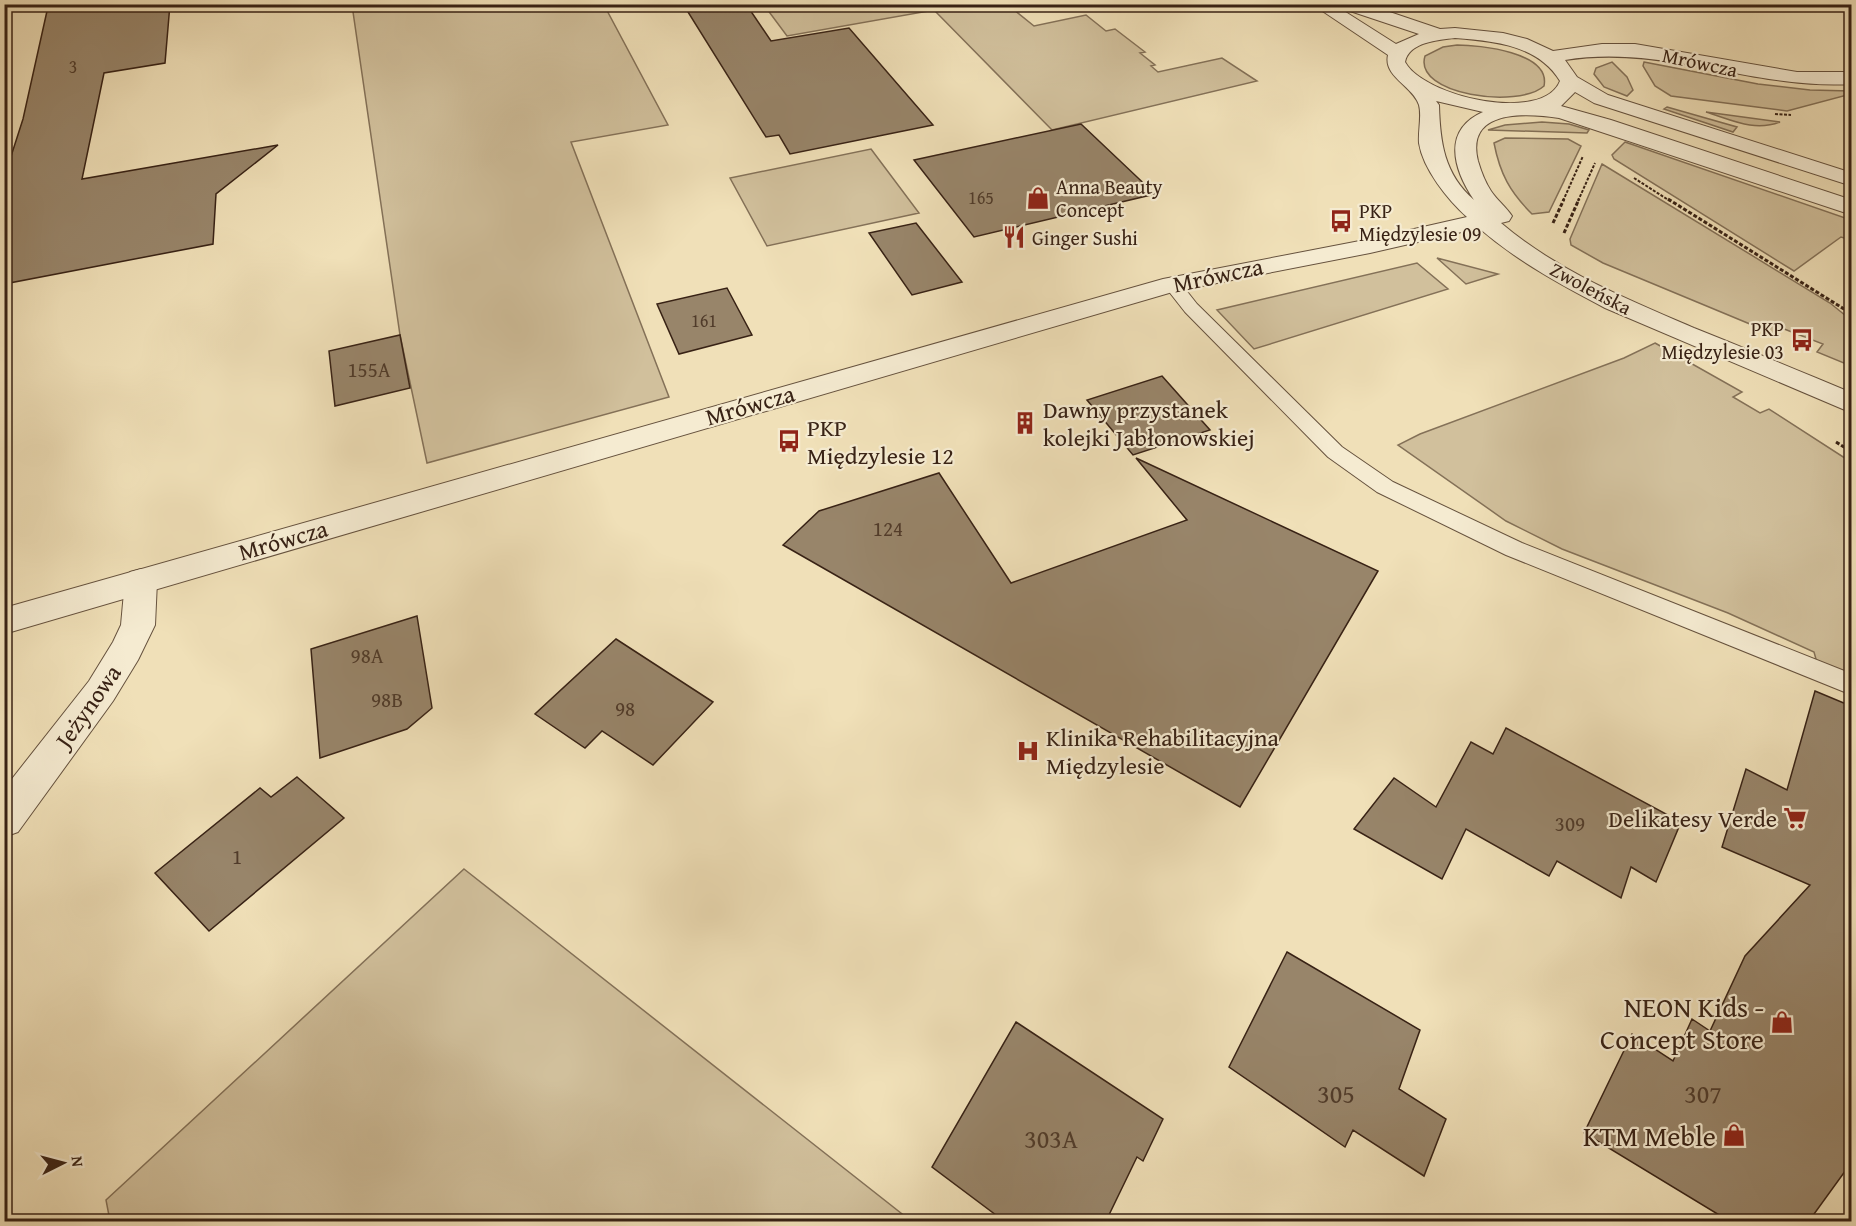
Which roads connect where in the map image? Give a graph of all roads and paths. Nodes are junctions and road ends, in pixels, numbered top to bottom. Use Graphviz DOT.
graph roads {
  1 [pos="1320,4"];
  2 [pos="1347,4"];
  3 [pos="1436,34"];
  4 [pos="1397,53"];
  5 [pos="1548,57"];
  6 [pos="1851,78"];
  7 [pos="1569,81"];
  8 [pos="1416,85"];
  9 [pos="1518,108"];
  10 [pos="1585,152"];
  11 [pos="1598,156"];
  12 [pos="1629,174"];
  13 [pos="1851,180"];
  14 [pos="1851,208"];
  15 [pos="1491,217"];
  16 [pos="1549,230"];
  17 [pos="1563,237"];
  18 [pos="1172,284"];
  19 [pos="1851,314"];
  20 [pos="1851,380"];
  21 [pos="1851,404"];
  22 [pos="1829,438"];
  23 [pos="1851,452"];
  24 [pos="141,581"];
  25 [pos="4,621"];
  26 [pos="1851,685"];
  27 [pos="4,820"];
  1 -- 4 [label="street"];
  2 -- 3 [label="street"];
  3 -- 4 [label="street"];
  3 -- 5 [label="street"];
  4 -- 8 [label="street"];
  5 -- 6 [label="street, Mrówcza"];
  5 -- 7 [label="street"];
  7 -- 9 [label="street"];
  7 -- 13 [label="street"];
  8 -- 9 [label="street"];
  8 -- 15 [label="street, Zwoleńska"];
  9 -- 14 [label="street"];
  9 -- 15 [label="street, Zwoleńska"];
  10 -- 16 [label="path"];
  11 -- 17 [label="path"];
  12 -- 19 [label="path"];
  15 -- 18 [label="street, Mrówcza"];
  15 -- 20 [label="street, Zwoleńska"];
  15 -- 21 [label="street, Zwoleńska"];
  18 -- 24 [label="street, Mrówcza"];
  18 -- 26 [label="lane"];
  22 -- 23 [label="path"];
  24 -- 25 [label="street, Mrówcza"];
  24 -- 27 [label="street, Jeżynowa"];
}
